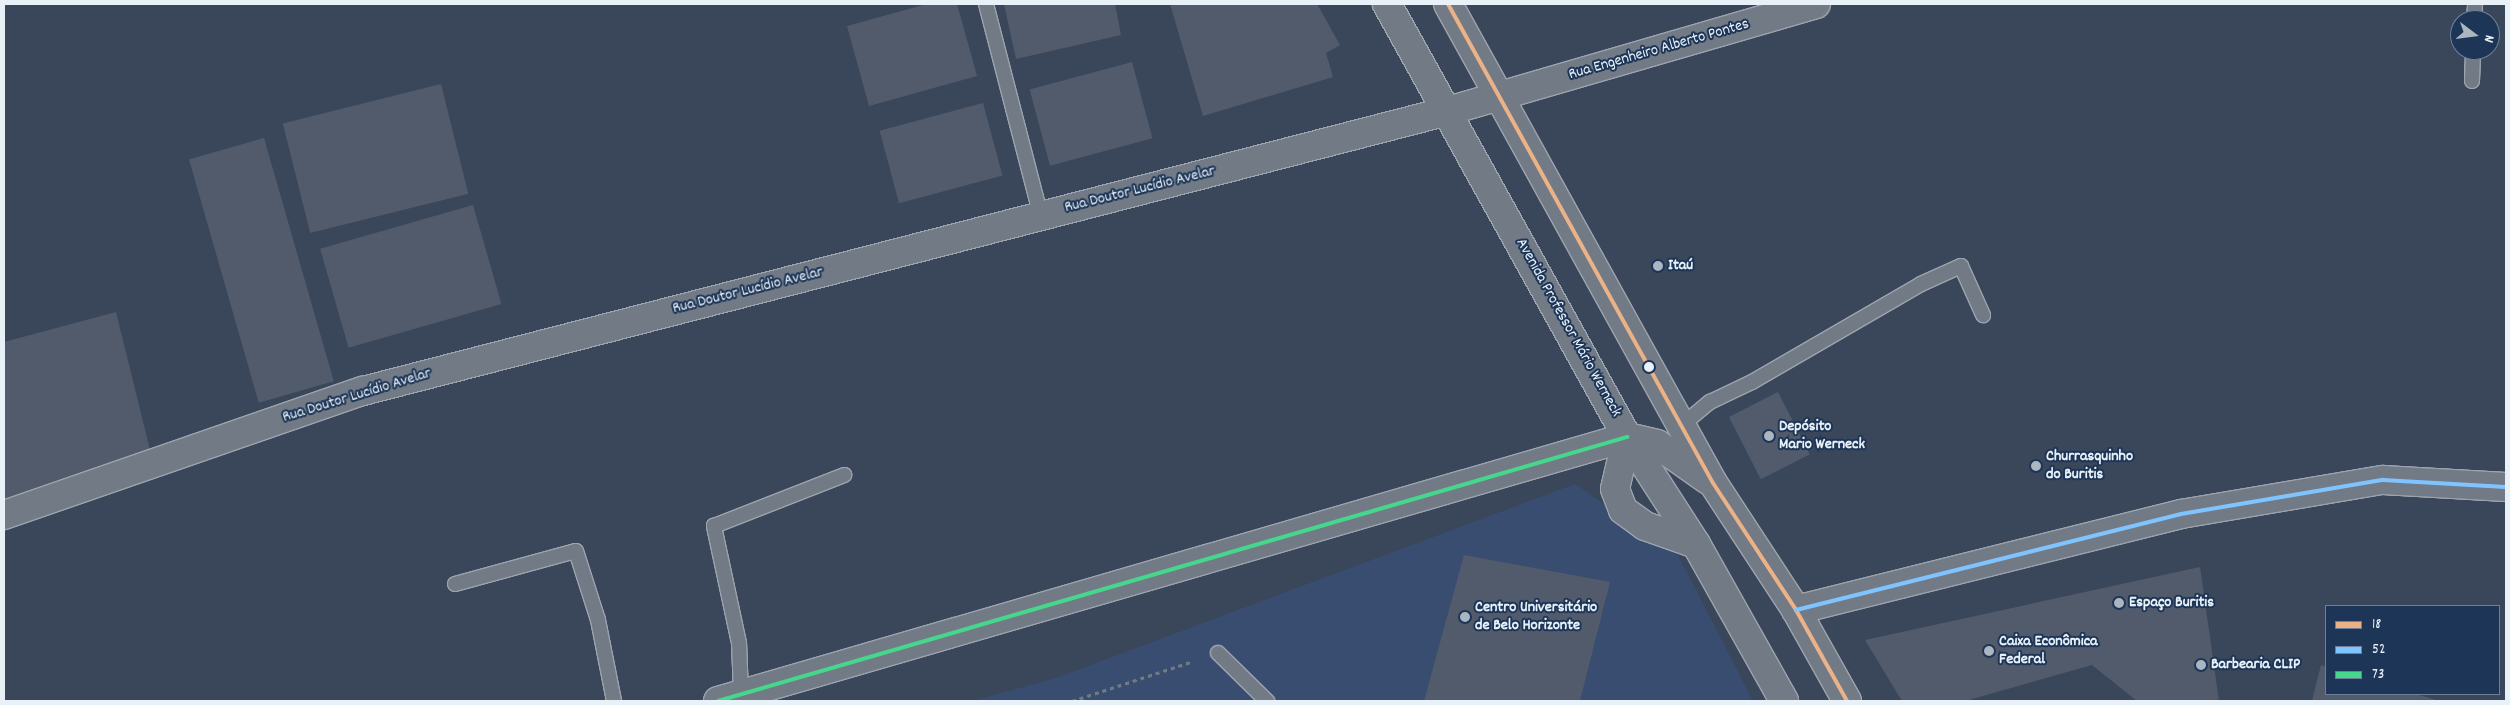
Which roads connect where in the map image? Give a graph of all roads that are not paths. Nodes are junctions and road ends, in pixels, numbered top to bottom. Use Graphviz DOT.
graph roads {
  1 [pos="986,4"];
  2 [pos="1386,4"];
  3 [pos="1448,4"];
  4 [pos="1816,4"];
  5 [pos="2473,60"];
  6 [pos="2472,82"];
  7 [pos="1501,96"];
  8 [pos="1448,111"];
  9 [pos="1041,216"];
  10 [pos="1983,315"];
  11 [pos="1681,426"];
  12 [pos="1626,436"];
  13 [pos="844,475"];
  14 [pos="1713,483"];
  15 [pos="2506,486"];
  16 [pos="4,515"];
  17 [pos="1696,544"];
  18 [pos="455,584"];
  19 [pos="1796,610"];
  20 [pos="1218,654"];
  21 [pos="729,698"];
  22 [pos="614,701"];
  23 [pos="1267,701"];
  24 [pos="1784,701"];
  25 [pos="1846,701"];
  1 -- 9 [label="lane"];
  2 -- 8 [label="street, Avenida Professor Mário Werneck"];
  3 -- 7 [label="street"];
  4 -- 7 [label="street, Rua Engenheiro Alberto Pontes"];
  5 -- 6 [label="lane"];
  7 -- 8 [label="street, Rua Doutor Lucídio Avelar"];
  7 -- 11 [label="street"];
  8 -- 9 [label="street, Rua Doutor Lucídio Avelar"];
  8 -- 12 [label="street, Avenida Professor Mário Werneck"];
  9 -- 16 [label="street, Rua Doutor Lucídio Avelar"];
  10 -- 11 [label="lane"];
  11 -- 14 [label="street"];
  12 -- 14 [label="street"];
  12 -- 17 [label="street, Avenida Professor Mário Werneck"];
  12 -- 17 [label="street"];
  12 -- 21 [label="street"];
  13 -- 21 [label="lane"];
  14 -- 19 [label="street"];
  15 -- 19 [label="street"];
  17 -- 24 [label="street, Avenida Professor Mário Werneck"];
  18 -- 22 [label="lane"];
  19 -- 25 [label="street"];
  20 -- 23 [label="lane"];
}
